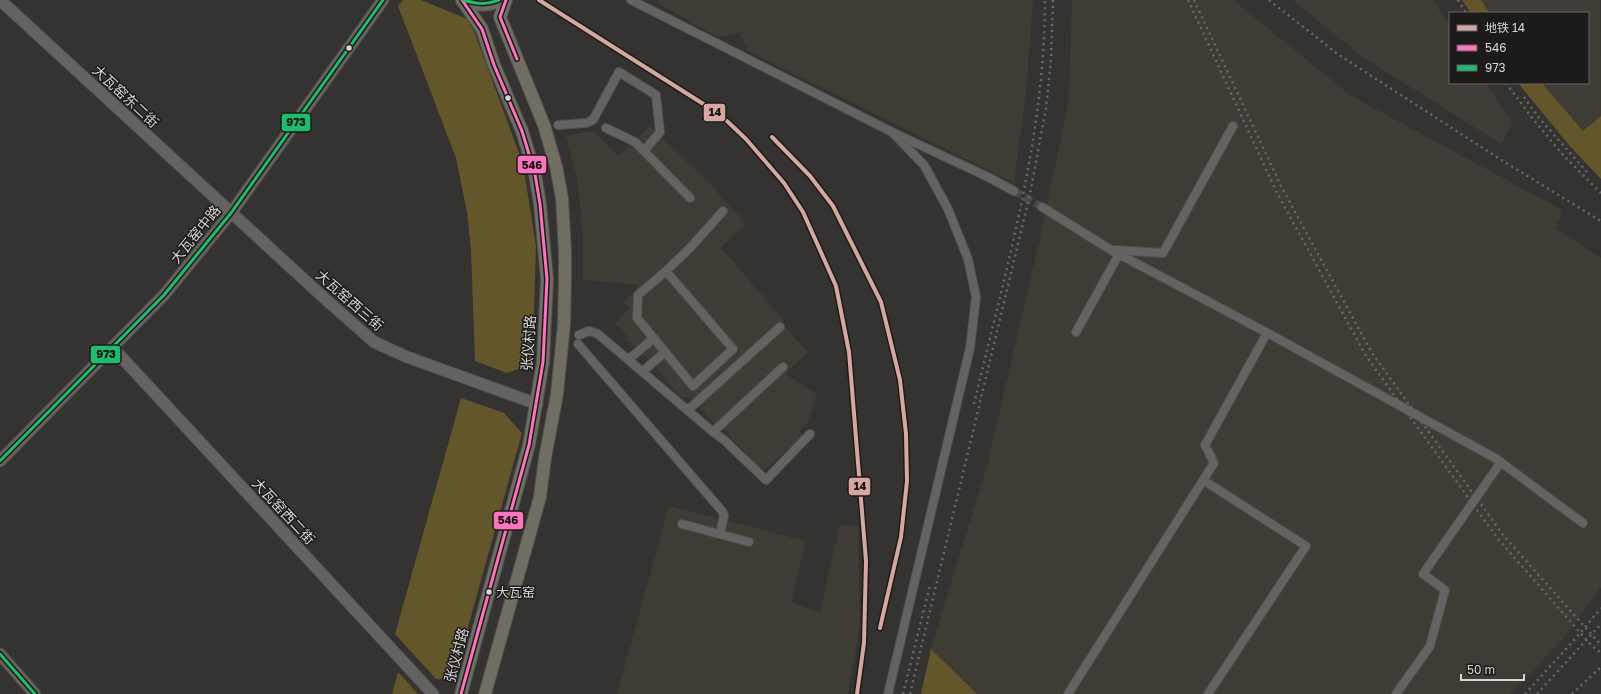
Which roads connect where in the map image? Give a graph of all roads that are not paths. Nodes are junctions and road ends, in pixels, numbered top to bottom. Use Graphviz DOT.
graph roads {
  1 [pos="0,0"];
  2 [pos="383,0"];
  3 [pos="463,0"];
  4 [pos="499,0"];
  5 [pos="506,0"];
  6 [pos="631,0"];
  7 [pos="558,125"];
  8 [pos="1233,126"];
  9 [pos="606,128"];
  10 [pos="892,132"];
  11 [pos="644,151"];
  12 [pos="1014,191"];
  13 [pos="690,198"];
  14 [pos="1042,207"];
  15 [pos="723,211"];
  16 [pos="231,213"];
  17 [pos="1111,250"];
  18 [pos="1119,254"];
  19 [pos="666,271"];
  20 [pos="780,327"];
  21 [pos="1076,332"];
  22 [pos="1267,333"];
  23 [pos="579,335"];
  24 [pos="654,338"];
  25 [pos="578,344"];
  26 [pos="113,348"];
  27 [pos="665,352"];
  28 [pos="629,359"];
  29 [pos="784,367"];
  30 [pos="643,371"];
  31 [pos="537,404"];
  32 [pos="688,410"];
  33 [pos="713,432"];
  34 [pos="810,434"];
  35 [pos="0,461"];
  36 [pos="1501,462"];
  37 [pos="1203,480"];
  38 [pos="1583,523"];
  39 [pos="682,524"];
  40 [pos="720,534"];
  41 [pos="749,542"];
  42 [pos="0,654"];
  43 [pos="35,694"];
  44 [pos="433,694"];
  45 [pos="461,694"];
  46 [pos="485,694"];
  47 [pos="888,694"];
  48 [pos="1068,694"];
  49 [pos="1208,694"];
  50 [pos="1396,694"];
  1 -- 16 [label="street, 大瓦窑东二街"];
  2 -- 16 [label="street, 大瓦窑中路"];
  3 -- 4 [label="highway"];
  3 -- 31 [label="main road, 张仪村路"];
  5 -- 46 [label="main road"];
  6 -- 10 [label="street"];
  7 -- 11 [label="street"];
  8 -- 17 [label="street"];
  9 -- 11 [label="street"];
  10 -- 12 [label="street"];
  10 -- 47 [label="street"];
  11 -- 13 [label="street"];
  14 -- 17 [label="street"];
  15 -- 19 [label="street"];
  16 -- 26 [label="street, 大瓦窑中路"];
  16 -- 31 [label="street, 大瓦窑西三街"];
  17 -- 18 [label="street"];
  18 -- 21 [label="street"];
  18 -- 22 [label="street"];
  19 -- 24 [label="street"];
  19 -- 27 [label="street"];
  20 -- 32 [label="street"];
  22 -- 36 [label="street"];
  22 -- 37 [label="street"];
  23 -- 28 [label="street"];
  24 -- 27 [label="street"];
  24 -- 28 [label="street"];
  25 -- 40 [label="street"];
  26 -- 35 [label="street, 大瓦窑中路"];
  26 -- 44 [label="street, 大瓦窑西二街"];
  27 -- 30 [label="street"];
  28 -- 30 [label="street"];
  29 -- 33 [label="street"];
  30 -- 32 [label="street"];
  31 -- 45 [label="main road, 张仪村路"];
  32 -- 33 [label="street"];
  33 -- 34 [label="street"];
  36 -- 38 [label="street"];
  36 -- 50 [label="street"];
  37 -- 48 [label="street"];
  37 -- 49 [label="street"];
  39 -- 40 [label="street"];
  40 -- 41 [label="street"];
  42 -- 43 [label="street"];
}
